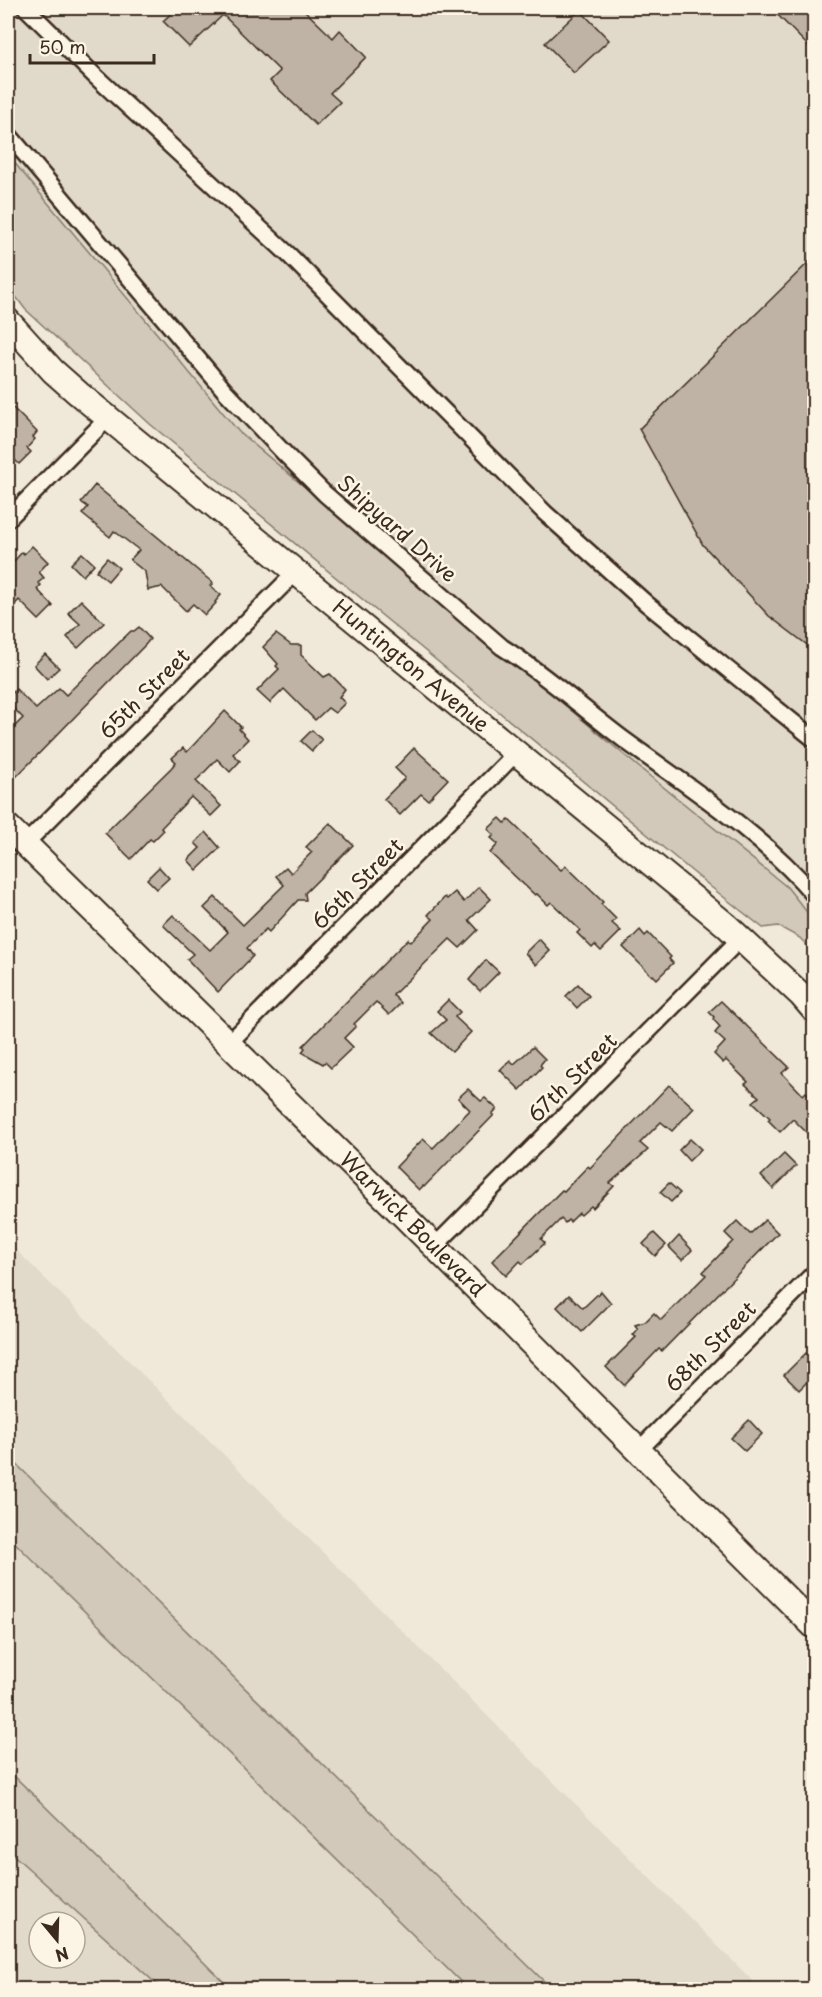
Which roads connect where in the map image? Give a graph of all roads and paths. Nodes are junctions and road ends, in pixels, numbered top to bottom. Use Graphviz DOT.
graph roads {
  1 [pos="26,8"];
  2 [pos="8,134"];
  3 [pos="8,321"];
  4 [pos="108,418"];
  5 [pos="8,519"];
  6 [pos="295,573"];
  7 [pos="814,739"];
  8 [pos="516,753"];
  9 [pos="8,827"];
  10 [pos="25,844"];
  11 [pos="814,895"];
  12 [pos="740,939"];
  13 [pos="814,1010"];
  14 [pos="229,1043"];
  15 [pos="435,1246"];
  16 [pos="814,1273"];
  17 [pos="638,1451"];
  18 [pos="814,1626"];
  1 -- 7 [label="street"];
  2 -- 11 [label="street, Shipyard Drive"];
  3 -- 4 [label="main road, Huntington Avenue"];
  4 -- 5 [label="street"];
  4 -- 6 [label="main road, Huntington Avenue"];
  6 -- 8 [label="main road, Huntington Avenue"];
  6 -- 10 [label="street, 65th Street"];
  8 -- 12 [label="main road, Huntington Avenue"];
  8 -- 14 [label="street, 66th Street"];
  9 -- 10 [label="main road, Warwick Boulevard"];
  10 -- 14 [label="main road, Warwick Boulevard"];
  12 -- 13 [label="main road, Huntington Avenue"];
  12 -- 15 [label="street, 67th Street"];
  14 -- 15 [label="main road, Warwick Boulevard"];
  15 -- 17 [label="main road, Warwick Boulevard"];
  16 -- 17 [label="street, 68th Street"];
  17 -- 18 [label="main road, Warwick Boulevard"];
}
